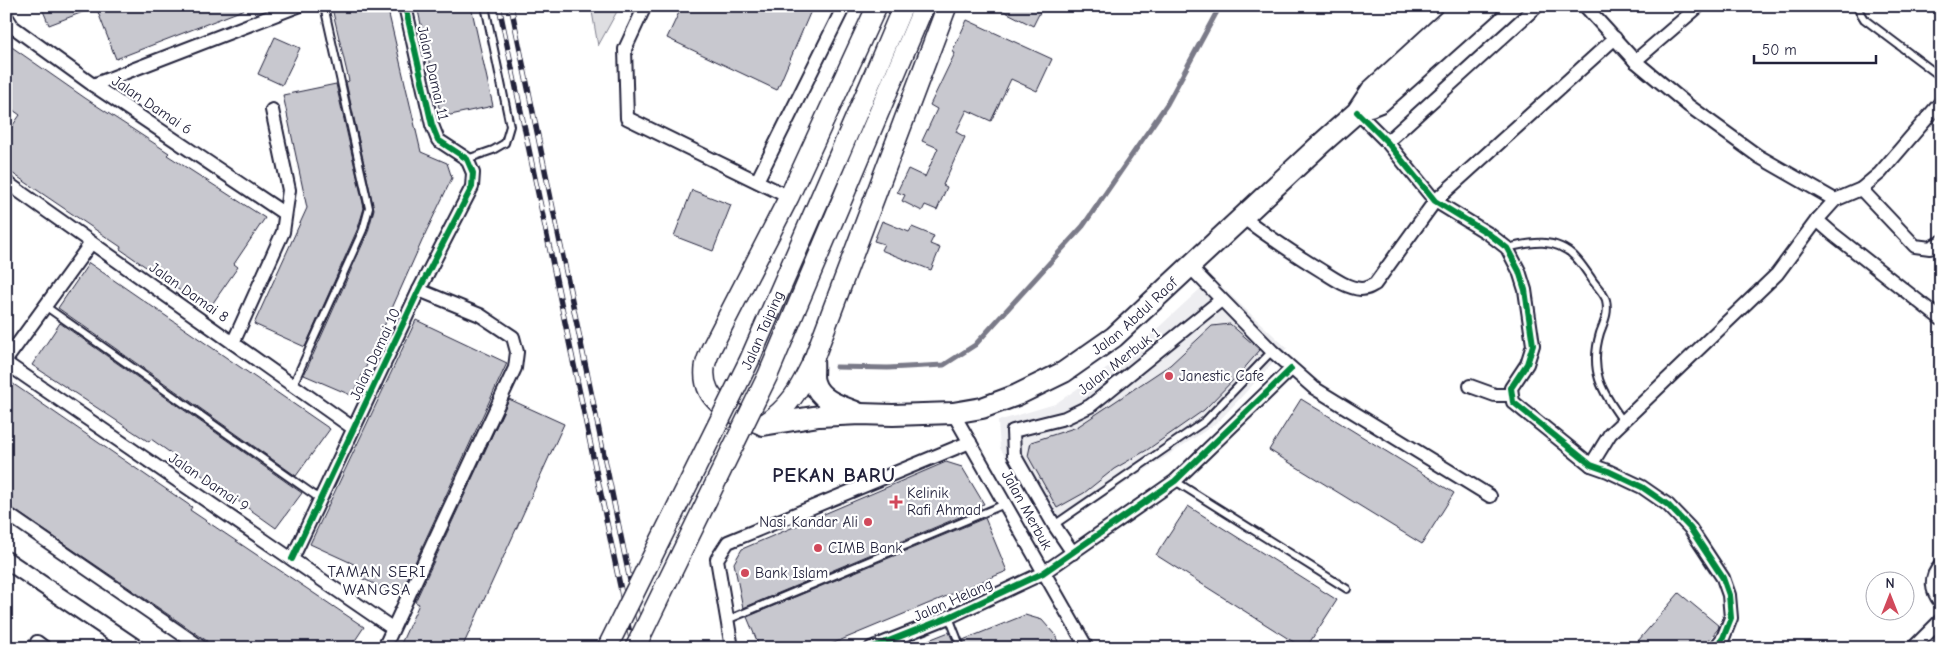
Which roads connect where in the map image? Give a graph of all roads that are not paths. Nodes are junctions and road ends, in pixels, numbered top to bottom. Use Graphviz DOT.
graph roads {
  1 [pos="298,6"];
  2 [pos="324,6"];
  3 [pos="405,6"];
  4 [pos="485,6"];
  5 [pos="645,6"];
  6 [pos="844,6"];
  7 [pos="877,6"];
  8 [pos="903,6"];
  9 [pos="924,6"];
  10 [pos="947,6"];
  11 [pos="1464,6"];
  12 [pos="1488,6"];
  13 [pos="1537,6"];
  14 [pos="1585,6"];
  15 [pos="1699,6"];
  16 [pos="1859,6"];
  17 [pos="6,16"];
  18 [pos="1615,38"];
  19 [pos="1635,60"];
  20 [pos="1941,77"];
  21 [pos="93,85"];
  22 [pos="1941,102"];
  23 [pos="272,110"];
  24 [pos="1357,112"];
  25 [pos="1387,142"];
  26 [pos="467,159"];
  27 [pos="757,180"];
  28 [pos="6,182"];
  29 [pos="1861,189"];
  30 [pos="789,197"];
  31 [pos="1835,200"];
  32 [pos="1435,201"];
  33 [pos="285,214"];
  34 [pos="1242,217"];
  35 [pos="1817,220"];
  36 [pos="1941,242"];
  37 [pos="92,243"];
  38 [pos="1507,248"];
  39 [pos="1190,268"];
  40 [pos="419,290"];
  41 [pos="1221,300"];
  42 [pos="46,306"];
  43 [pos="1941,319"];
  44 [pos="233,343"];
  45 [pos="1272,350"];
  46 [pos="6,361"];
  47 [pos="813,361"];
  48 [pos="1291,369"];
  49 [pos="293,385"];
  50 [pos="1470,386"];
  51 [pos="1511,395"];
  52 [pos="953,413"];
  53 [pos="860,414"];
  54 [pos="1623,421"];
  55 [pos="763,425"];
  56 [pos="353,428"];
  57 [pos="970,442"];
  58 [pos="1591,465"];
  59 [pos="1176,481"];
  60 [pos="1490,496"];
  61 [pos="320,498"];
  62 [pos="1005,504"];
  63 [pos="6,513"];
  64 [pos="1054,525"];
  65 [pos="1073,553"];
  66 [pos="292,558"];
  67 [pos="6,560"];
  68 [pos="1941,565"];
  69 [pos="1043,573"];
  70 [pos="1347,589"];
  71 [pos="1941,603"];
  72 [pos="950,617"];
  73 [pos="727,620"];
  74 [pos="1941,620"];
  75 [pos="392,628"];
  76 [pos="1719,643"];
  77 [pos="136,648"];
  78 [pos="202,648"];
  79 [pos="384,648"];
  80 [pos="607,648"];
  81 [pos="636,648"];
  82 [pos="732,648"];
  83 [pos="871,648"];
  84 [pos="961,648"];
  85 [pos="1087,648"];
  86 [pos="1913,648"];
  1 -- 21 [label="street"];
  2 -- 49 [label="lane"];
  3 -- 26 [label="street, Jalan Damai 11"];
  4 -- 26 [label="lane"];
  5 -- 27 [label="street"];
  6 -- 27 [label="street"];
  7 -- 30 [label="main road"];
  8 -- 80 [label="main road, Jalan Taiping, bridge"];
  9 -- 81 [label="main road, Jalan Taiping, bridge"];
  10 -- 47 [label="main road"];
  11 -- 24 [label="main road, Jalan Abdul Raof"];
  12 -- 24 [label="main road, Jalan Abdul Raof"];
  13 -- 25 [label="street"];
  14 -- 18 [label="street"];
  15 -- 19 [label="street"];
  16 -- 20 [label="lane"];
  17 -- 21 [label="street, Jalan Damai 6"];
  18 -- 19 [label="street"];
  18 -- 32 [label="street"];
  19 -- 31 [label="street"];
  21 -- 33 [label="street, Jalan Damai 6"];
  22 -- 29 [label="street"];
  23 -- 33 [label="street"];
  24 -- 25 [label="street"];
  24 -- 34 [label="main road, Jalan Abdul Raof"];
  25 -- 32 [label="street"];
  26 -- 40 [label="street, Jalan Damai 10"];
  27 -- 30 [label="street"];
  28 -- 37 [label="street, Jalan Damai 8"];
  29 -- 31 [label="street"];
  29 -- 36 [label="street"];
  30 -- 55 [label="main road"];
  31 -- 35 [label="street"];
  32 -- 34 [label="street"];
  32 -- 38 [label="street"];
  33 -- 44 [label="street"];
  34 -- 39 [label="main road, Jalan Abdul Raof"];
  35 -- 43 [label="street"];
  35 -- 54 [label="street"];
  37 -- 42 [label="street"];
  37 -- 44 [label="street, Jalan Damai 8"];
  38 -- 51 [label="street"];
  38 -- 54 [label="lane"];
  39 -- 41 [label="street"];
  39 -- 52 [label="main road, Jalan Abdul Raof"];
  40 -- 56 [label="street, Jalan Damai 10"];
  40 -- 75 [label="street"];
  41 -- 45 [label="street"];
  41 -- 64 [label="street, Jalan Merbuk 1"];
  42 -- 46 [label="street"];
  42 -- 61 [label="lane"];
  44 -- 49 [label="street, Jalan Damai 8"];
  45 -- 48 [label="street"];
  45 -- 64 [label="lane"];
  46 -- 66 [label="street, Jalan Damai 9"];
  47 -- 53 [label="main road"];
  47 -- 55 [label="main road"];
  48 -- 59 [label="street, Jalan Helang"];
  48 -- 60 [label="street"];
  49 -- 56 [label="street, Jalan Damai 8"];
  50 -- 51 [label="street"];
  51 -- 58 [label="street"];
  52 -- 53 [label="main road, Jalan Abdul Raof"];
  52 -- 57 [label="street, Jalan Merbuk"];
  53 -- 55 [label="main road"];
  54 -- 58 [label="street"];
  56 -- 61 [label="street, Jalan Damai 10"];
  57 -- 62 [label="street, Jalan Merbuk"];
  57 -- 73 [label="street"];
  58 -- 76 [label="street"];
  59 -- 65 [label="street, Jalan Helang"];
  59 -- 70 [label="lane"];
  61 -- 66 [label="street, Jalan Damai 10"];
  62 -- 69 [label="street, Jalan Merbuk"];
  62 -- 73 [label="lane"];
  63 -- 78 [label="street"];
  64 -- 65 [label="street"];
  65 -- 69 [label="street, Jalan Helang"];
  66 -- 75 [label="street, Jalan Damai 9"];
  67 -- 77 [label="street"];
  68 -- 71 [label="street"];
  69 -- 72 [label="street, Jalan Helang"];
  69 -- 85 [label="street, Jalan Merbuk"];
  72 -- 83 [label="street, Jalan Helang"];
  72 -- 84 [label="lane"];
  73 -- 82 [label="street"];
  74 -- 86 [label="street"];
  75 -- 79 [label="street"];
}
